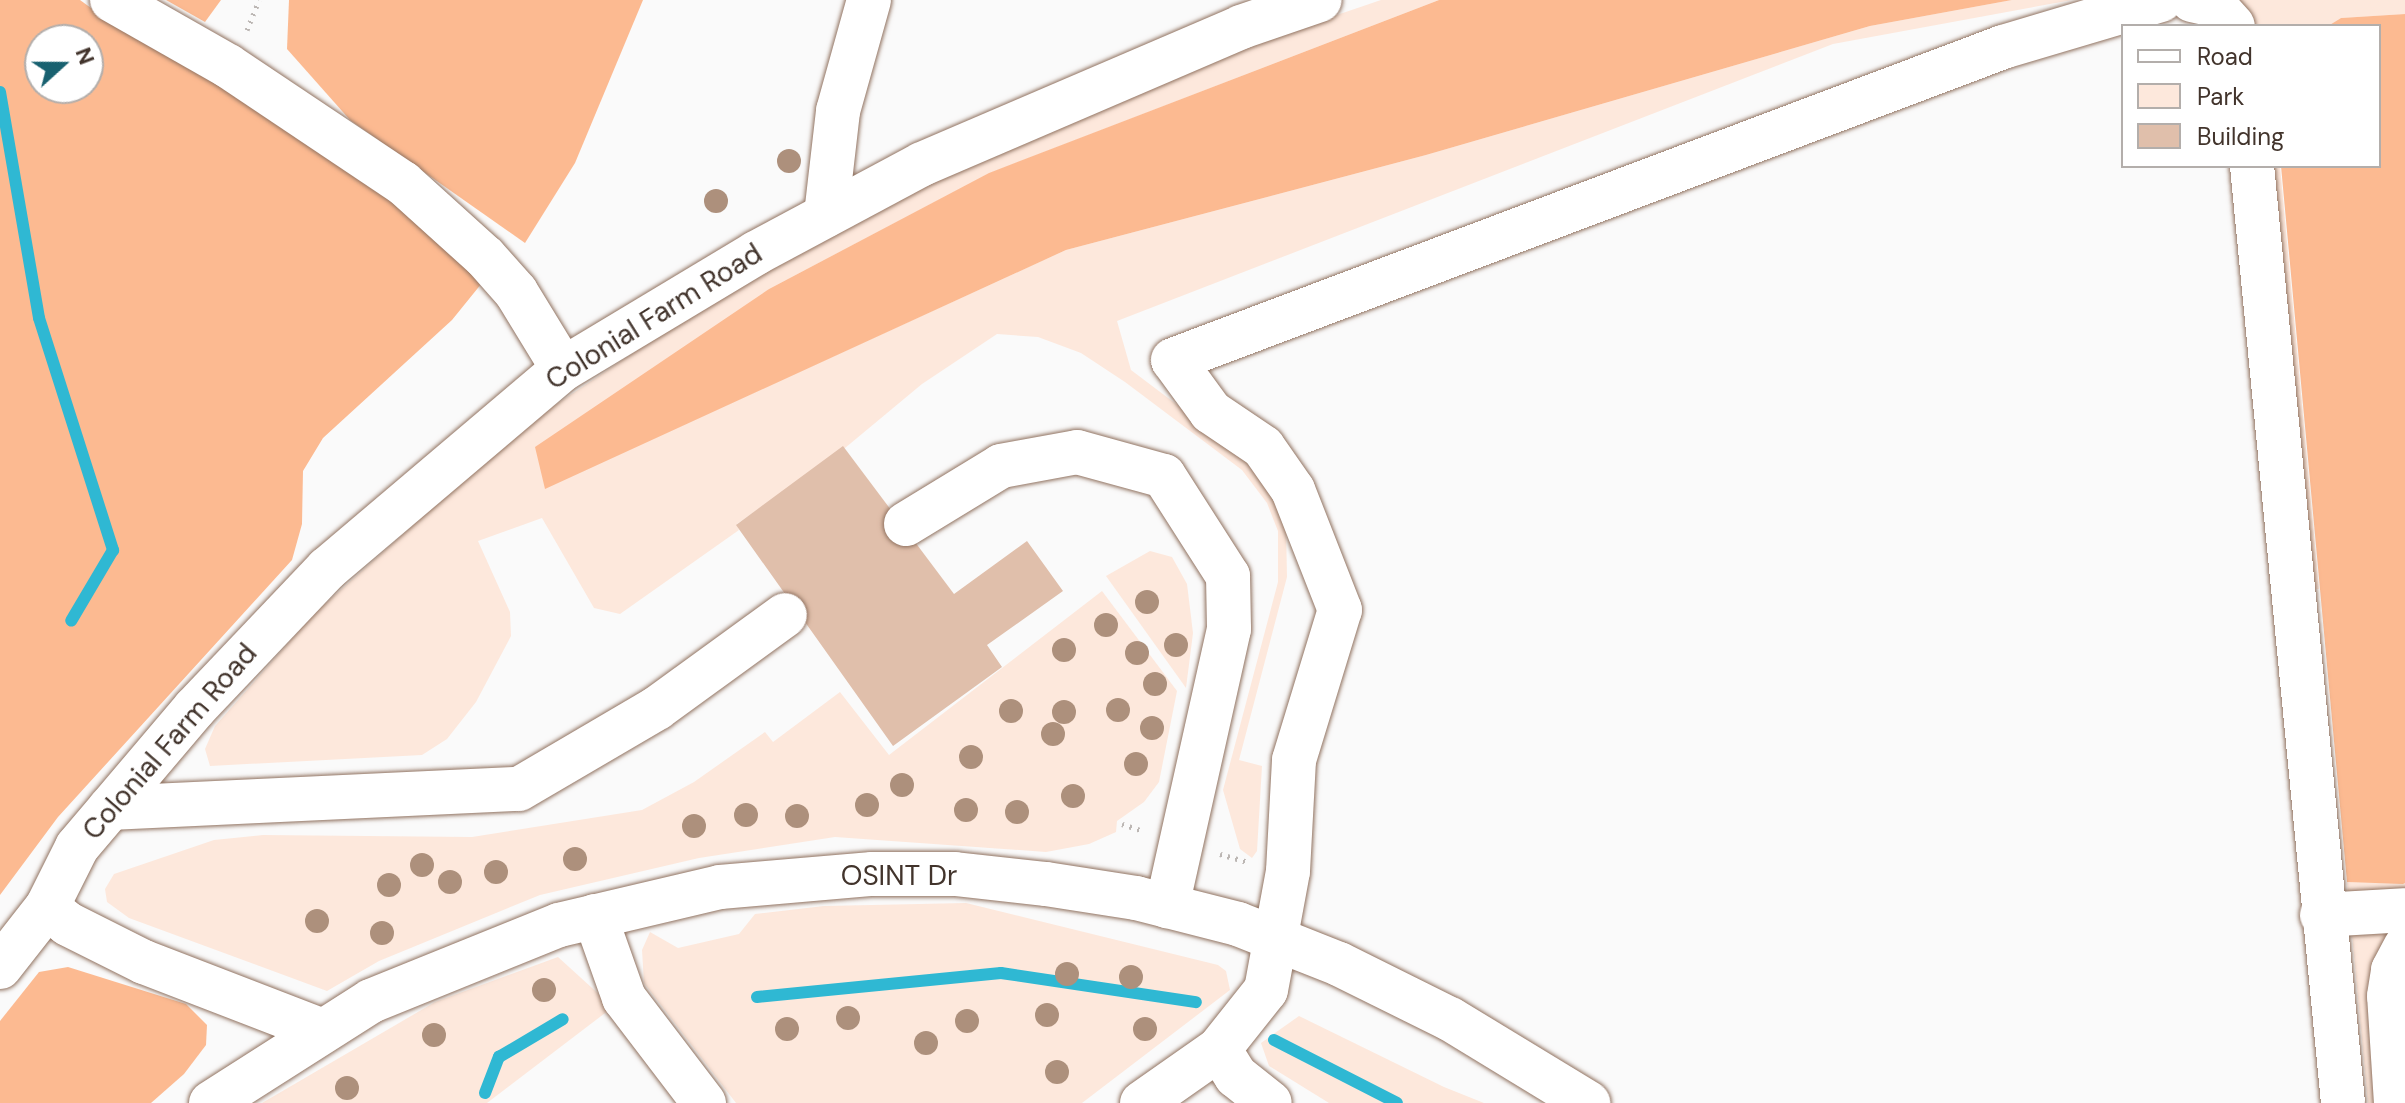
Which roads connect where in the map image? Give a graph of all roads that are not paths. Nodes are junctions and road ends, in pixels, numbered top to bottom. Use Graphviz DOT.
graph roads {
  1 [pos="112,0"];
  2 [pos="869,0"];
  3 [pos="1320,0"];
  4 [pos="2161,0"];
  5 [pos="2192,0"];
  6 [pos="2231,24"];
  7 [pos="2252,168"];
  8 [pos="826,215"];
  9 [pos="563,369"];
  10 [pos="906,524"];
  11 [pos="785,615"];
  12 [pos="110,808"];
  13 [pos="1167,906"];
  14 [pos="47,907"];
  15 [pos="2405,910"];
  16 [pos="2322,915"];
  17 [pos="595,916"];
  18 [pos="1276,937"];
  19 [pos="2405,947"];
  20 [pos="0,967"];
  21 [pos="320,1030"];
  22 [pos="1219,1049"];
  23 [pos="211,1103"];
  24 [pos="704,1103"];
  25 [pos="1142,1103"];
  26 [pos="1270,1103"];
  27 [pos="1588,1103"];
  28 [pos="2343,1103"];
  29 [pos="2396,1103"];
  1 -- 9 [label="street"];
  2 -- 8 [label="street"];
  3 -- 8 [label="street, Colonial Farm Road"];
  4 -- 18 [label="street"];
  5 -- 6 [label="street"];
  7 -- 16 [label="street"];
  8 -- 9 [label="street, Colonial Farm Road"];
  9 -- 12 [label="street, Colonial Farm Road"];
  10 -- 13 [label="street"];
  11 -- 12 [label="street"];
  12 -- 14 [label="street, Colonial Farm Road"];
  13 -- 17 [label="street, OSINT Dr"];
  13 -- 18 [label="street, OSINT Dr"];
  14 -- 20 [label="street, Colonial Farm Road"];
  14 -- 21 [label="street"];
  15 -- 16 [label="street"];
  16 -- 28 [label="street"];
  17 -- 21 [label="street, OSINT Dr"];
  17 -- 24 [label="street"];
  18 -- 22 [label="street"];
  18 -- 27 [label="street, OSINT Dr"];
  19 -- 29 [label="street"];
  21 -- 23 [label="street, OSINT Dr"];
  22 -- 25 [label="street"];
  22 -- 26 [label="street"];
}
